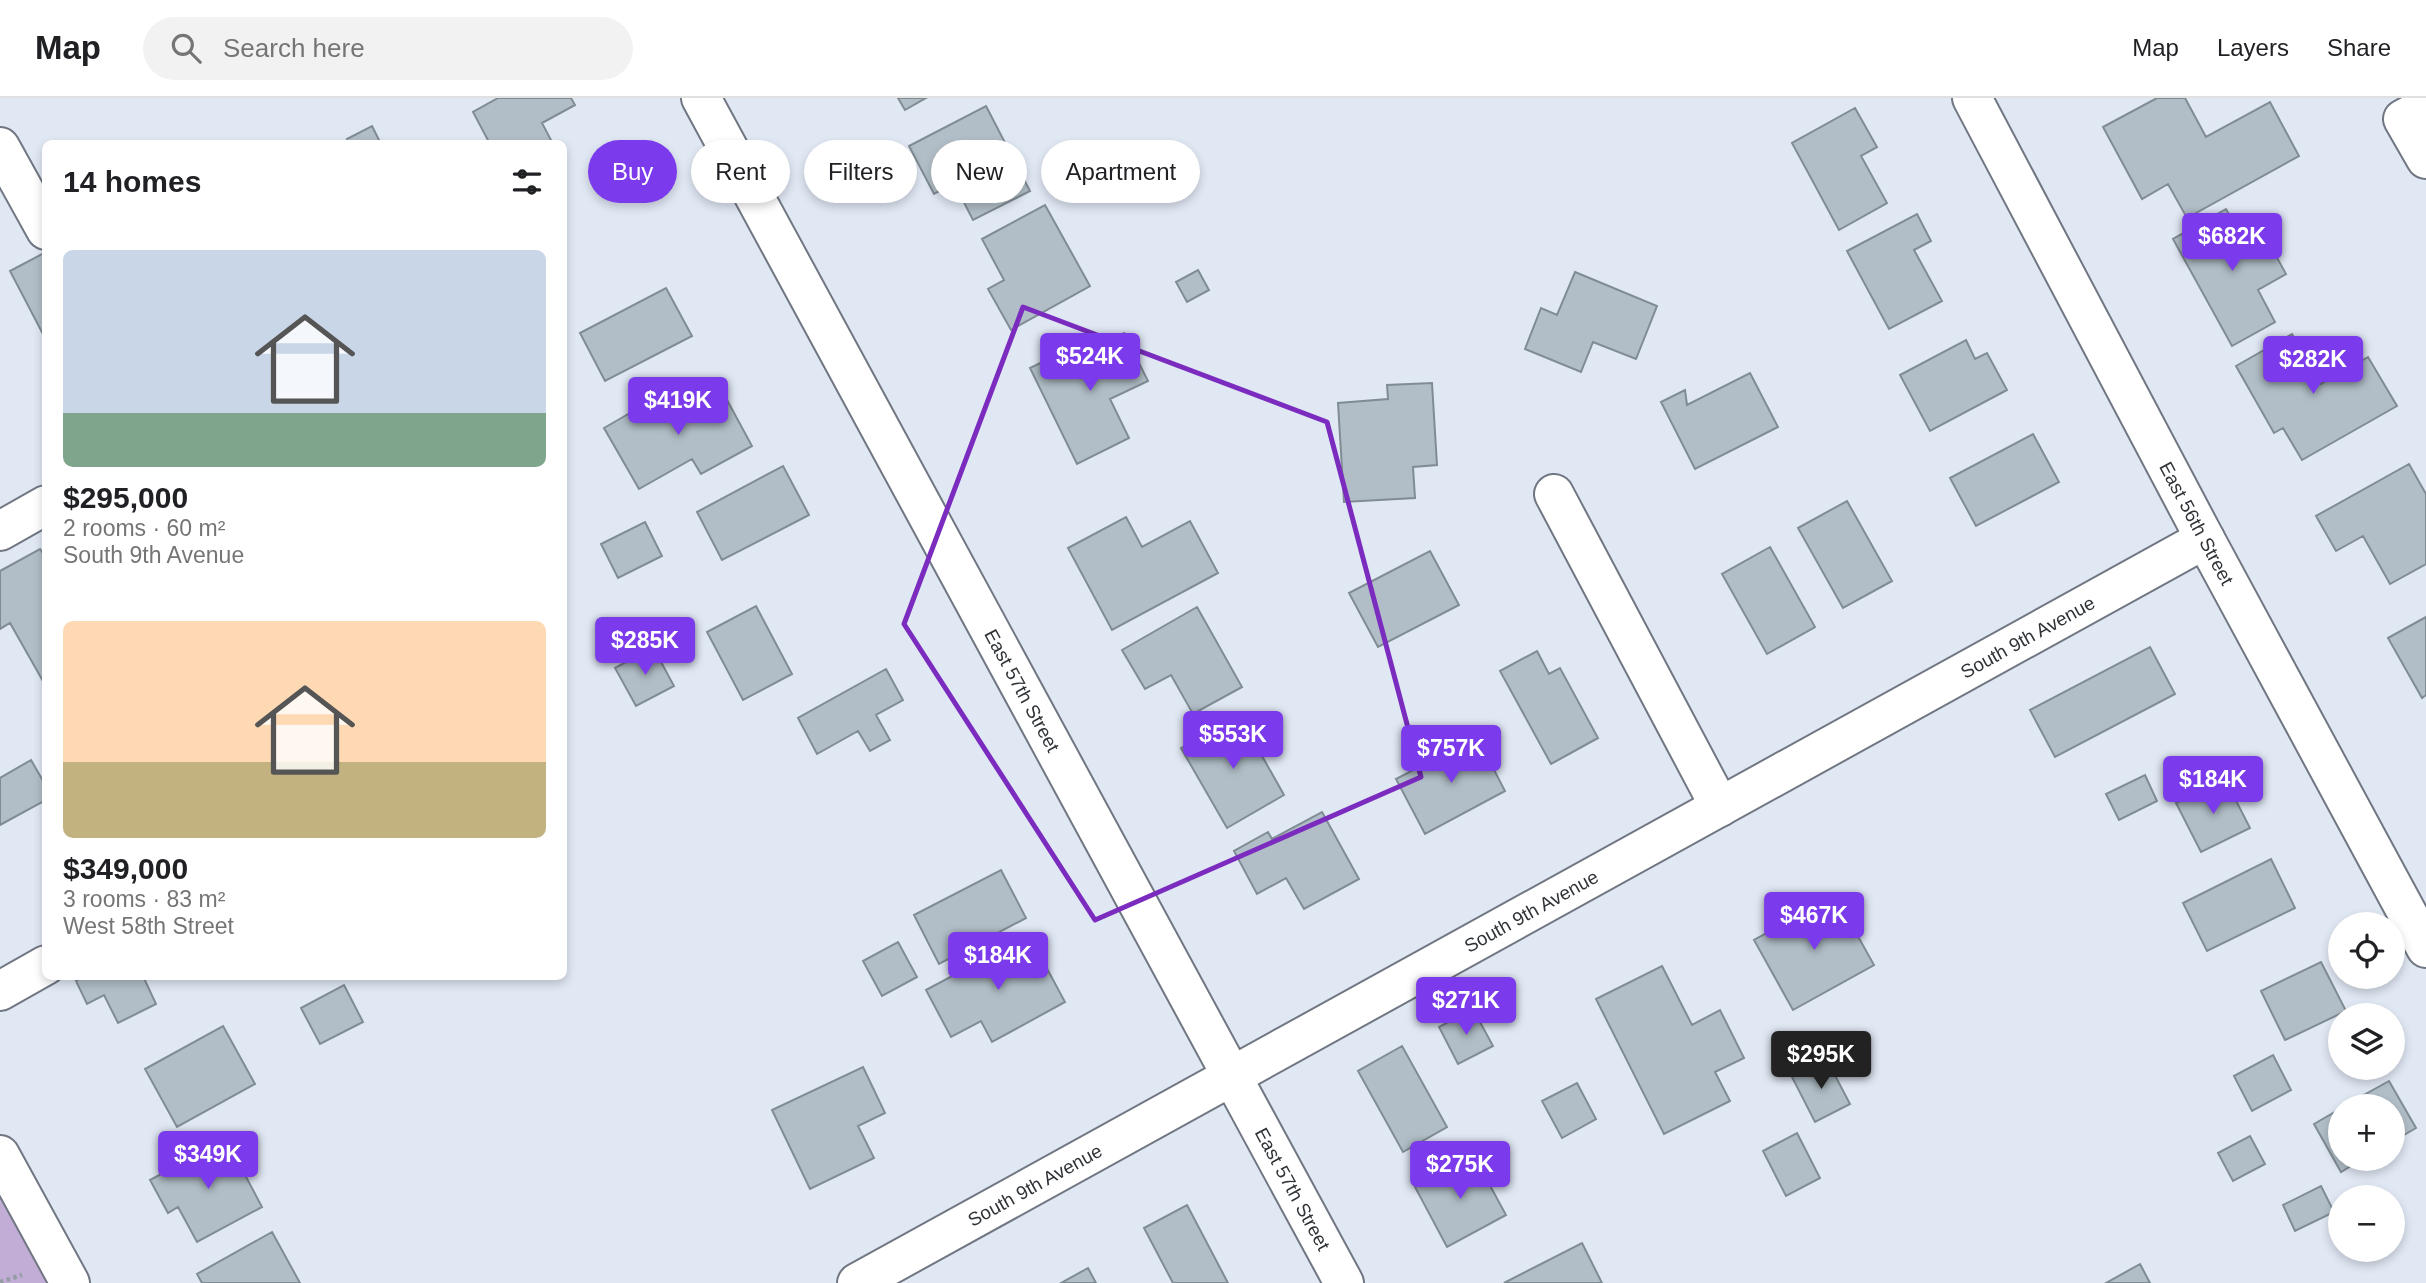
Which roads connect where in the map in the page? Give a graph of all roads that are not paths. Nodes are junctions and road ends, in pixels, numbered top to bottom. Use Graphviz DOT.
graph roads {
  1 [pos="701,98"];
  2 [pos="1972,98"];
  3 [pos="2426,107"];
  4 [pos="0,147"];
  5 [pos="2426,159"];
  6 [pos="42,223"];
  7 [pos="1554,494"];
  8 [pos="42,507"];
  9 [pos="0,531"];
  10 [pos="2205,539"];
  11 [pos="1720,807"];
  12 [pos="2426,948"];
  13 [pos="42,967"];
  14 [pos="0,992"];
  15 [pos="1233,1075"];
  16 [pos="0,1155"];
  17 [pos="70,1283"];
  18 [pos="857,1283"];
  19 [pos="1344,1283"];
  1 -- 15 [label="street, East 57th Street"];
  2 -- 10 [label="street, East 56th Street"];
  3 -- 5 [label="street"];
  4 -- 6 [label="street"];
  7 -- 11 [label="street"];
  8 -- 9 [label="street"];
  10 -- 11 [label="street, South 9th Avenue"];
  10 -- 12 [label="street, East 56th Street"];
  11 -- 15 [label="street, South 9th Avenue"];
  13 -- 14 [label="street"];
  15 -- 18 [label="street, South 9th Avenue"];
  15 -- 19 [label="street, East 57th Street"];
  16 -- 17 [label="street"];
}
